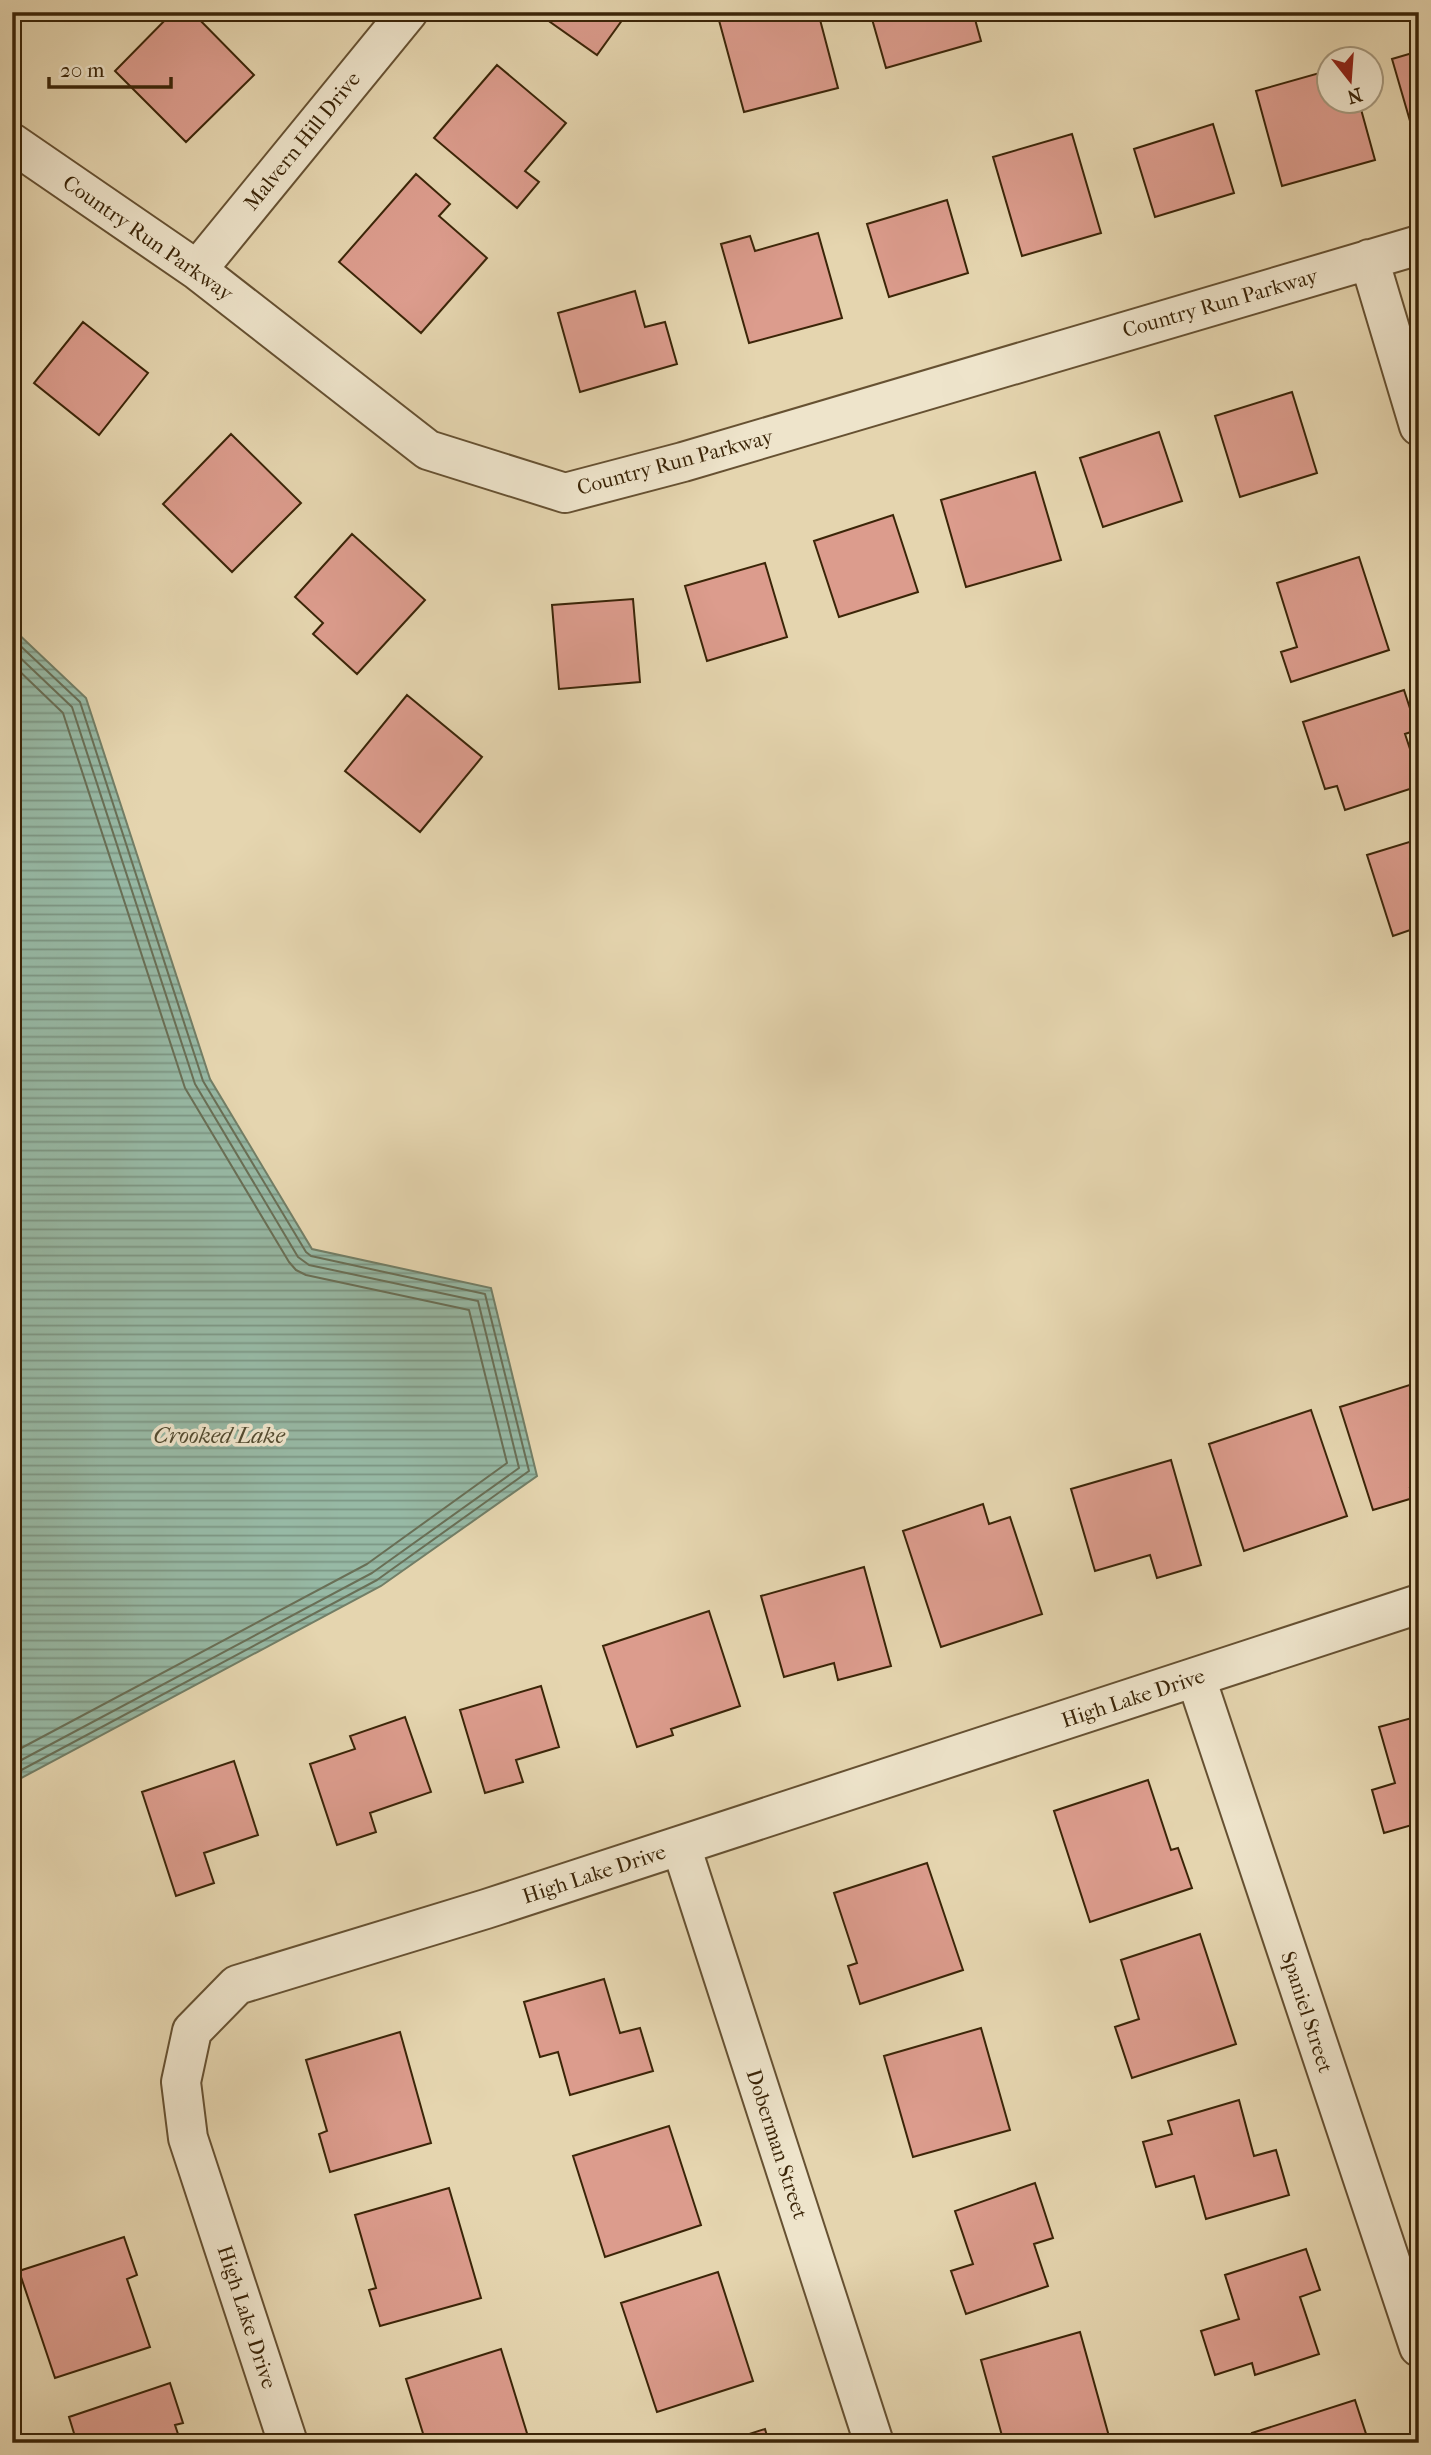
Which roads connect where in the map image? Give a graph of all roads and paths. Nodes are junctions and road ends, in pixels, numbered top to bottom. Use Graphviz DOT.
graph roads {
  1 [pos="408,12"];
  2 [pos="12,143"];
  3 [pos="1419,245"];
  4 [pos="1369,259"];
  5 [pos="197,271"];
  6 [pos="1419,426"];
  7 [pos="1419,1604"];
  8 [pos="1196,1678"];
  9 [pos="681,1846"];
  10 [pos="1419,2347"];
  11 [pos="288,2443"];
  12 [pos="874,2443"];
  1 -- 5 [label="street, Malvern Hill Drive"];
  2 -- 5 [label="street, Country Run Parkway"];
  3 -- 4 [label="street, Country Run Parkway"];
  4 -- 5 [label="street, Country Run Parkway"];
  4 -- 6 [label="street"];
  7 -- 8 [label="street, High Lake Drive"];
  8 -- 9 [label="street, High Lake Drive"];
  8 -- 10 [label="street, Spaniel Street"];
  9 -- 11 [label="street, High Lake Drive"];
  9 -- 12 [label="street, Doberman Street"];
}
